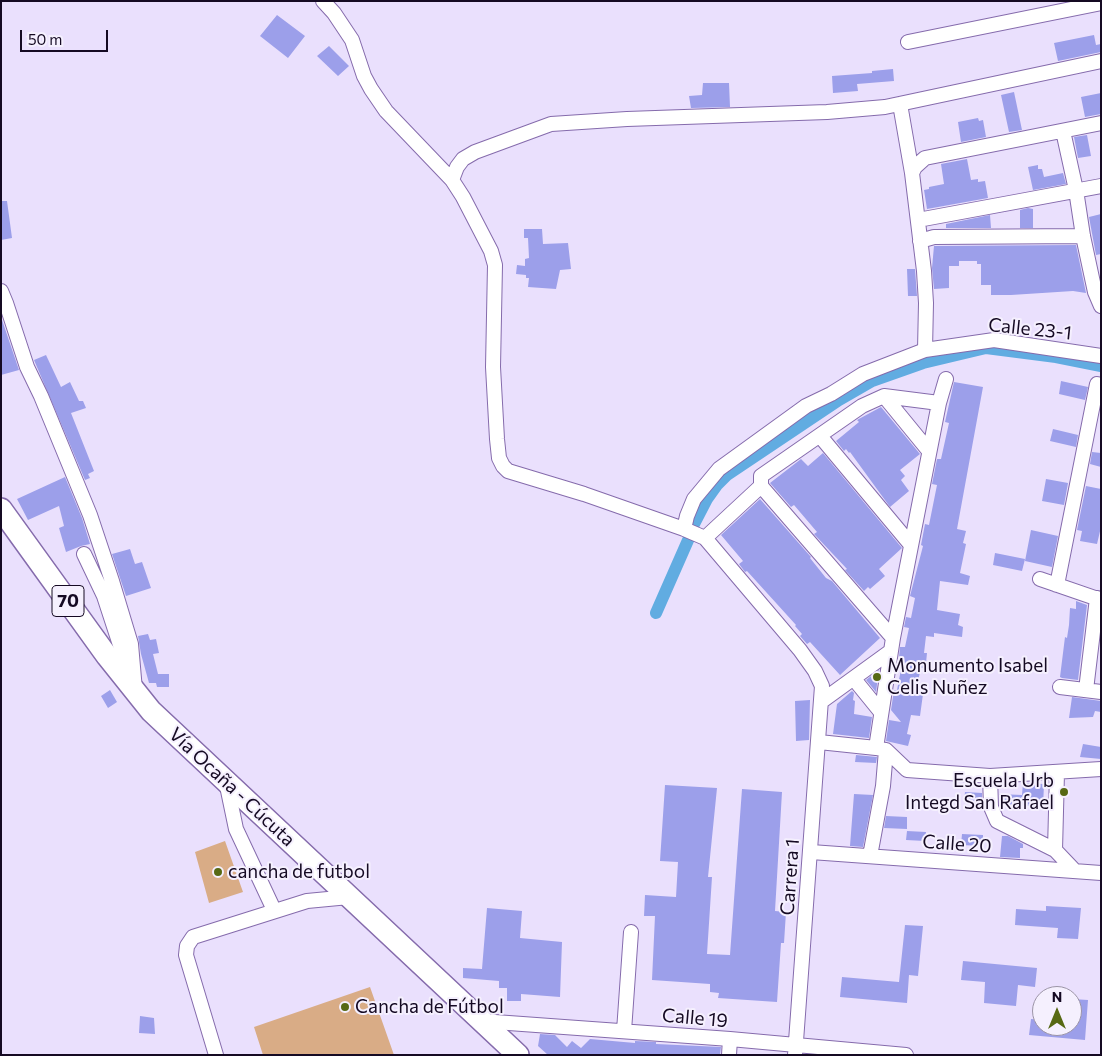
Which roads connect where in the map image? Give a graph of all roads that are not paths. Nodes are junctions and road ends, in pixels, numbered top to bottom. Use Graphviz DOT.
graph roads {
  1 [pos="323,1"];
  2 [pos="1101,3"];
  3 [pos="908,42"];
  4 [pos="1101,61"];
  5 [pos="900,104"];
  6 [pos="1101,123"];
  7 [pos="1063,131"];
  8 [pos="912,172"];
  9 [pos="452,180"];
  10 [pos="1101,186"];
  11 [pos="1076,190"];
  12 [pos="918,220"];
  13 [pos="1083,236"];
  14 [pos="920,241"];
  15 [pos="1,291"];
  16 [pos="1101,306"];
  17 [pos="925,350"];
  18 [pos="1101,356"];
  19 [pos="946,379"];
  20 [pos="1101,385"];
  21 [pos="884,396"];
  22 [pos="939,403"];
  23 [pos="820,436"];
  24 [pos="929,452"];
  25 [pos="761,486"];
  26 [pos="1,509"];
  27 [pos="684,529"];
  28 [pos="705,538"];
  29 [pos="911,545"];
  30 [pos="84,554"];
  31 [pos="1040,579"];
  32 [pos="1057,585"];
  33 [pos="1099,599"];
  34 [pos="892,644"];
  35 [pos="132,663"];
  36 [pos="854,679"];
  37 [pos="1060,687"];
  38 [pos="1086,690"];
  39 [pos="1101,692"];
  40 [pos="135,693"];
  41 [pos="822,702"];
  42 [pos="880,711"];
  43 [pos="819,742"];
  44 [pos="881,749"];
  45 [pos="1101,769"];
  46 [pos="1057,773"];
  47 [pos="990,776"];
  48 [pos="226,781"];
  49 [pos="1055,850"];
  50 [pos="811,852"];
  51 [pos="870,856"];
  52 [pos="1075,871"];
  53 [pos="1101,873"];
  54 [pos="349,898"];
  55 [pos="274,910"];
  56 [pos="631,932"];
  57 [pos="481,1021"];
  58 [pos="624,1031"];
  59 [pos="730,1039"];
  60 [pos="796,1050"];
  61 [pos="872,1054"];
  62 [pos="216,1055"];
  63 [pos="518,1055"];
  64 [pos="729,1055"];
  65 [pos="906,1055"];
  1 -- 9 [label="street"];
  2 -- 3 [label="street"];
  4 -- 5 [label="street"];
  5 -- 8 [label="street"];
  5 -- 9 [label="street"];
  6 -- 7 [label="street"];
  7 -- 8 [label="street"];
  7 -- 11 [label="street"];
  8 -- 12 [label="street"];
  9 -- 27 [label="street"];
  10 -- 11 [label="street"];
  11 -- 12 [label="street"];
  11 -- 13 [label="street"];
  12 -- 14 [label="street"];
  13 -- 14 [label="street"];
  13 -- 16 [label="street"];
  14 -- 17 [label="street"];
  15 -- 35 [label="street"];
  17 -- 18 [label="street, Calle 23-1"];
  17 -- 27 [label="street, Calle 23-1"];
  19 -- 22 [label="street"];
  20 -- 32 [label="street"];
  21 -- 22 [label="street"];
  21 -- 23 [label="street"];
  21 -- 24 [label="street"];
  22 -- 24 [label="street"];
  23 -- 25 [label="street"];
  23 -- 29 [label="street"];
  24 -- 29 [label="street"];
  25 -- 28 [label="street"];
  25 -- 34 [label="street"];
  26 -- 40 [label="main road, Vía Ocaña - Cúcuta / 70"];
  27 -- 28 [label="street"];
  28 -- 41 [label="street, Carrera 1"];
  29 -- 34 [label="street"];
  30 -- 35 [label="street"];
  31 -- 32 [label="street"];
  32 -- 33 [label="street"];
  33 -- 38 [label="street"];
  34 -- 36 [label="street"];
  34 -- 42 [label="street"];
  35 -- 40 [label="street"];
  36 -- 41 [label="street"];
  36 -- 42 [label="street"];
  37 -- 38 [label="street"];
  38 -- 39 [label="street"];
  40 -- 48 [label="main road, Vía Ocaña - Cúcuta / 70"];
  41 -- 43 [label="street, Carrera 1"];
  42 -- 44 [label="street"];
  43 -- 44 [label="street"];
  43 -- 50 [label="street, Carrera 1"];
  44 -- 47 [label="street"];
  44 -- 51 [label="street"];
  45 -- 46 [label="street"];
  46 -- 47 [label="street"];
  46 -- 49 [label="street"];
  47 -- 49 [label="street"];
  48 -- 54 [label="main road, Vía Ocaña - Cúcuta / 70"];
  48 -- 55 [label="street"];
  49 -- 52 [label="street"];
  50 -- 51 [label="street, Calle 20"];
  50 -- 60 [label="street, Carrera 1"];
  51 -- 52 [label="street, Calle 20"];
  52 -- 53 [label="street, Calle 20"];
  54 -- 55 [label="street"];
  54 -- 57 [label="main road, Vía Ocaña - Cúcuta / 70"];
  55 -- 62 [label="street"];
  56 -- 58 [label="street"];
  57 -- 58 [label="street, Calle 19"];
  57 -- 63 [label="main road, Vía Ocaña - Cúcuta / 70"];
  58 -- 59 [label="street, Calle 19"];
  59 -- 60 [label="street, Calle 19"];
  59 -- 64 [label="street"];
  60 -- 61 [label="street, Calle 19"];
  61 -- 65 [label="street, Calle 19"];
}
